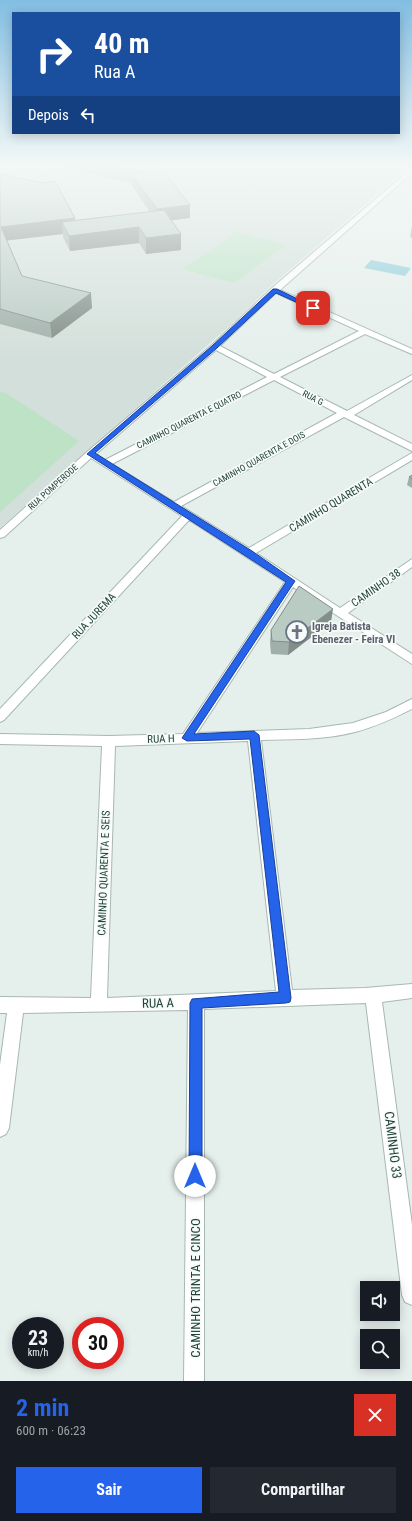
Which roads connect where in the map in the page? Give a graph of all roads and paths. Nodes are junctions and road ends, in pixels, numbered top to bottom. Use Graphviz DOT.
graph roads {
  1 [pos="343,230"];
  2 [pos="275,290"];
  3 [pos="364,331"];
  4 [pos="215,347"];
  5 [pos="412,352"];
  6 [pos="273,377"];
  7 [pos="412,377"];
  8 [pos="345,414"];
  9 [pos="412,448"];
  10 [pos="90,454"];
  11 [pos="412,456"];
  12 [pos="106,463"];
  13 [pos="174,506"];
  14 [pos="188,514"];
  15 [pos="0,535"];
  16 [pos="249,553"];
  17 [pos="412,562"];
  18 [pos="291,581"];
  19 [pos="340,613"];
  20 [pos="412,660"];
  21 [pos="412,704"];
  22 [pos="0,717"];
  23 [pos="254,735"];
  24 [pos="187,738"];
  25 [pos="0,739"];
  26 [pos="109,741"];
  27 [pos="412,991"];
  28 [pos="373,996"];
  29 [pos="286,998"];
  30 [pos="196,1003"];
  31 [pos="99,1005"];
  32 [pos="8,1006"];
  33 [pos="0,1128"];
  34 [pos="412,1295"];
  35 [pos="194,1381"];
  1 -- 2 [label="street, RUA POMPERODE"];
  2 -- 3 [label="street"];
  2 -- 4 [label="street, RUA POMPERODE"];
  3 -- 5 [label="street"];
  3 -- 6 [label="street, CAMINHO QUARENTA E QUATRO"];
  4 -- 6 [label="street, RUA G"];
  4 -- 10 [label="street, RUA POMPERODE"];
  6 -- 8 [label="street, RUA G"];
  6 -- 12 [label="street, CAMINHO QUARENTA E QUATRO"];
  7 -- 8 [label="street, CAMINHO QUARENTA E DOIS"];
  8 -- 9 [label="street, RUA G"];
  8 -- 13 [label="street, CAMINHO QUARENTA E DOIS"];
  10 -- 12 [label="street"];
  10 -- 15 [label="street, RUA POMPERODE"];
  11 -- 16 [label="street, CAMINHO QUARENTA"];
  12 -- 13 [label="street"];
  13 -- 14 [label="street"];
  14 -- 16 [label="street"];
  14 -- 22 [label="street, RUA JUREMA"];
  16 -- 18 [label="street"];
  17 -- 19 [label="street, CAMINHO 38"];
  18 -- 19 [label="street"];
  18 -- 24 [label="street"];
  19 -- 20 [label="street"];
  21 -- 23 [label="street, RUA H"];
  23 -- 24 [label="street, RUA H"];
  23 -- 29 [label="street"];
  24 -- 26 [label="street, RUA H"];
  25 -- 26 [label="street, RUA H"];
  26 -- 31 [label="street, CAMINHO QUARENTA E SEIS"];
  27 -- 28 [label="street, RUA A"];
  28 -- 29 [label="street, RUA A"];
  28 -- 34 [label="street, CAMINHO 33"];
  29 -- 30 [label="street, RUA A"];
  30 -- 31 [label="street, RUA A"];
  30 -- 35 [label="street, CAMINHO TRINTA E CINCO"];
  31 -- 32 [label="street, RUA A"];
  32 -- 33 [label="street"];
}
